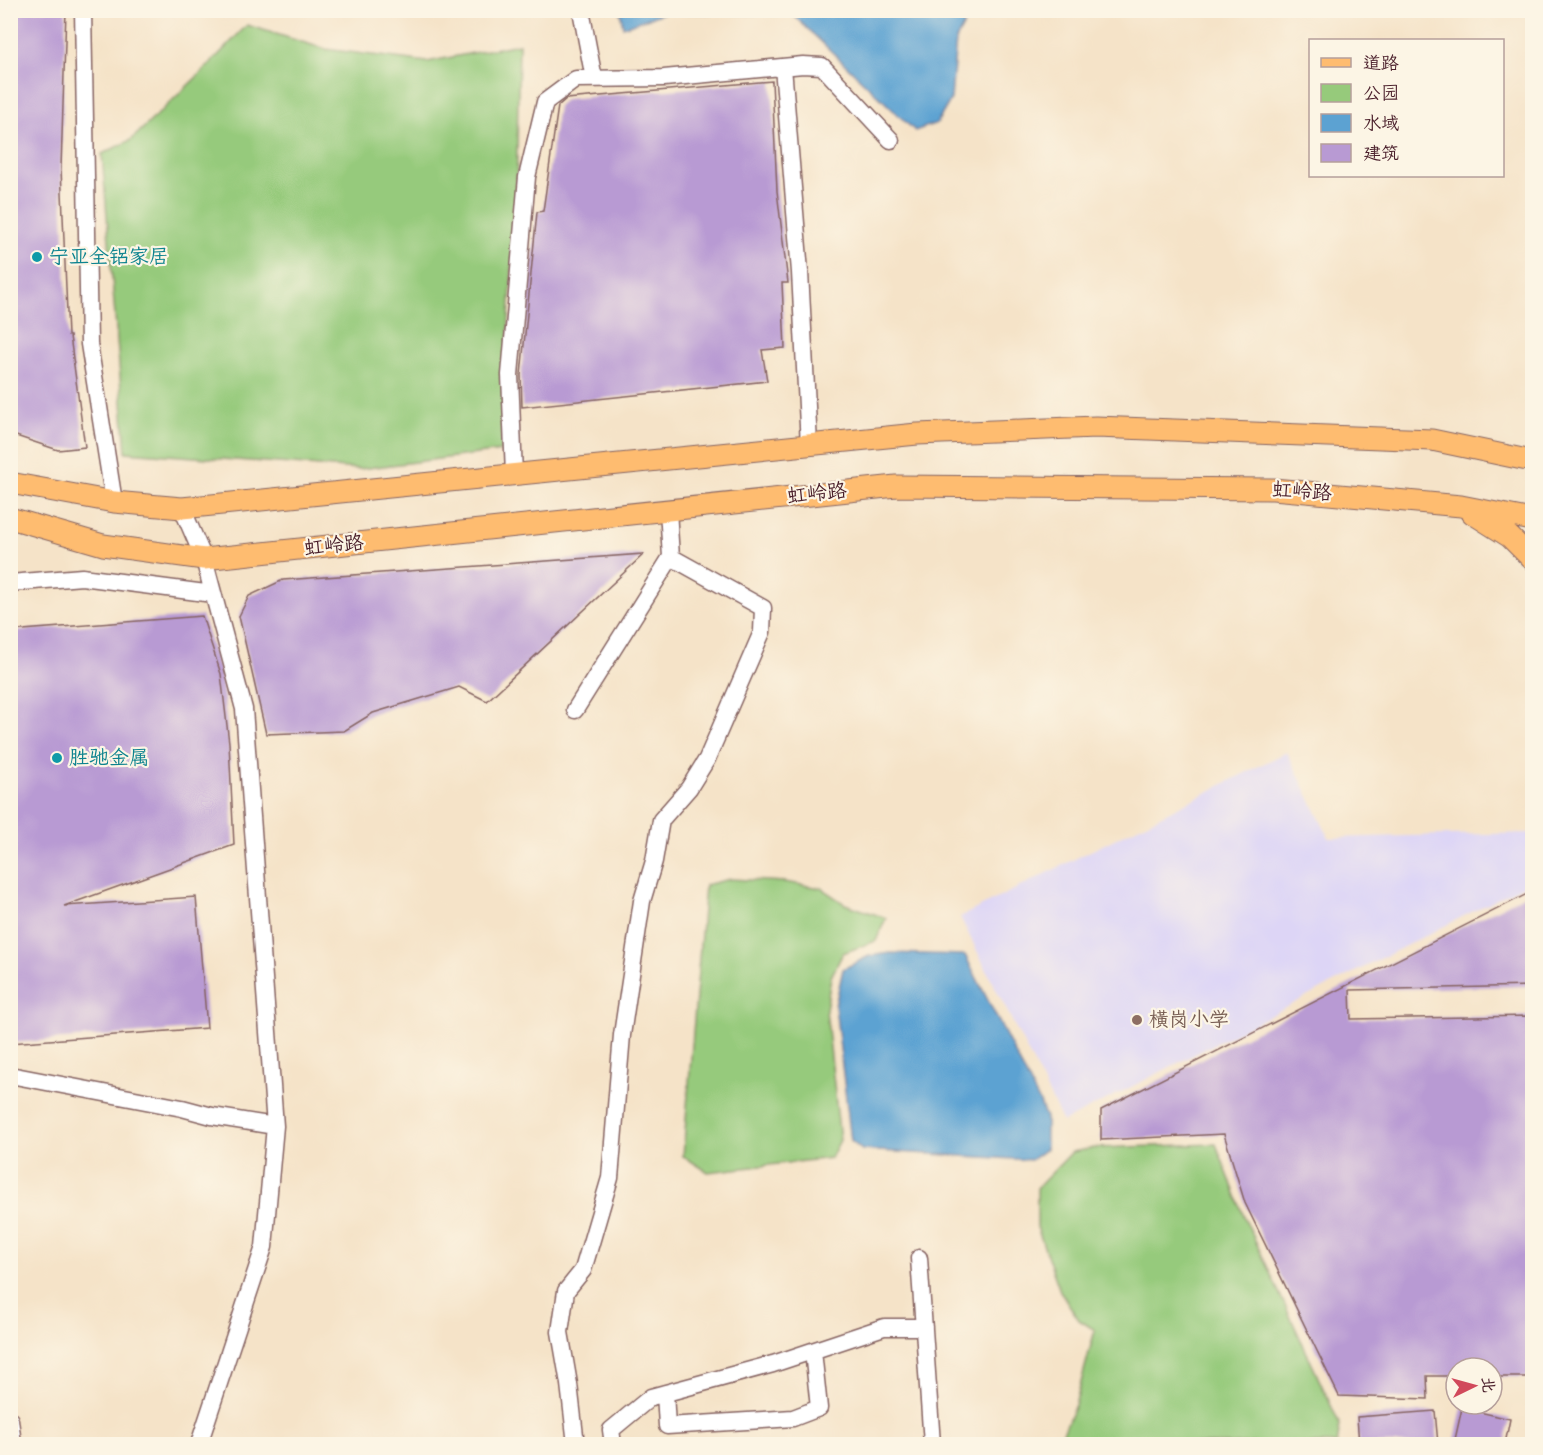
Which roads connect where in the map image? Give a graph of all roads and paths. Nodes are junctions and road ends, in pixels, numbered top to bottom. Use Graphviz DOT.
graph roads {
  1 [pos="83,10"];
  2 [pos="581,10"];
  3 [pos="783,67"];
  4 [pos="594,79"];
  5 [pos="891,140"];
  6 [pos="809,445"];
  7 [pos="1533,461"];
  8 [pos="514,475"];
  9 [pos="10,483"];
  10 [pos="114,502"];
  11 [pos="1461,506"];
  12 [pos="182,508"];
  13 [pos="668,510"];
  14 [pos="10,518"];
  15 [pos="1533,520"];
  16 [pos="671,557"];
  17 [pos="204,559"];
  18 [pos="1533,559"];
  19 [pos="10,583"];
  20 [pos="213,594"];
  21 [pos="575,710"];
  22 [pos="10,1075"];
  23 [pos="275,1126"];
  24 [pos="919,1258"];
  25 [pos="924,1327"];
  26 [pos="813,1351"];
  27 [pos="665,1393"];
  28 [pos="10,1419"];
  29 [pos="13,1444"];
  30 [pos="200,1444"];
  31 [pos="576,1444"];
  32 [pos="613,1444"];
  33 [pos="932,1444"];
  1 -- 10 [label="street"];
  2 -- 4 [label="street"];
  3 -- 4 [label="street"];
  3 -- 5 [label="street"];
  3 -- 6 [label="street"];
  4 -- 8 [label="street"];
  6 -- 7 [label="main road"];
  6 -- 8 [label="main road"];
  8 -- 12 [label="main road"];
  9 -- 10 [label="main road"];
  10 -- 12 [label="main road"];
  11 -- 13 [label="main road, 虹岭路"];
  11 -- 15 [label="main road, 虹岭路"];
  11 -- 18 [label="main road"];
  12 -- 17 [label="street"];
  13 -- 16 [label="street"];
  13 -- 17 [label="main road, 虹岭路"];
  14 -- 17 [label="main road, 虹岭路"];
  16 -- 21 [label="street"];
  16 -- 31 [label="street"];
  17 -- 20 [label="street"];
  19 -- 20 [label="street"];
  20 -- 23 [label="street"];
  22 -- 23 [label="street"];
  23 -- 30 [label="street"];
  24 -- 25 [label="street"];
  25 -- 26 [label="street"];
  25 -- 33 [label="street"];
  26 -- 27 [label="street"];
  26 -- 27 [label="street"];
  27 -- 32 [label="street"];
  28 -- 29 [label="street"];
}
